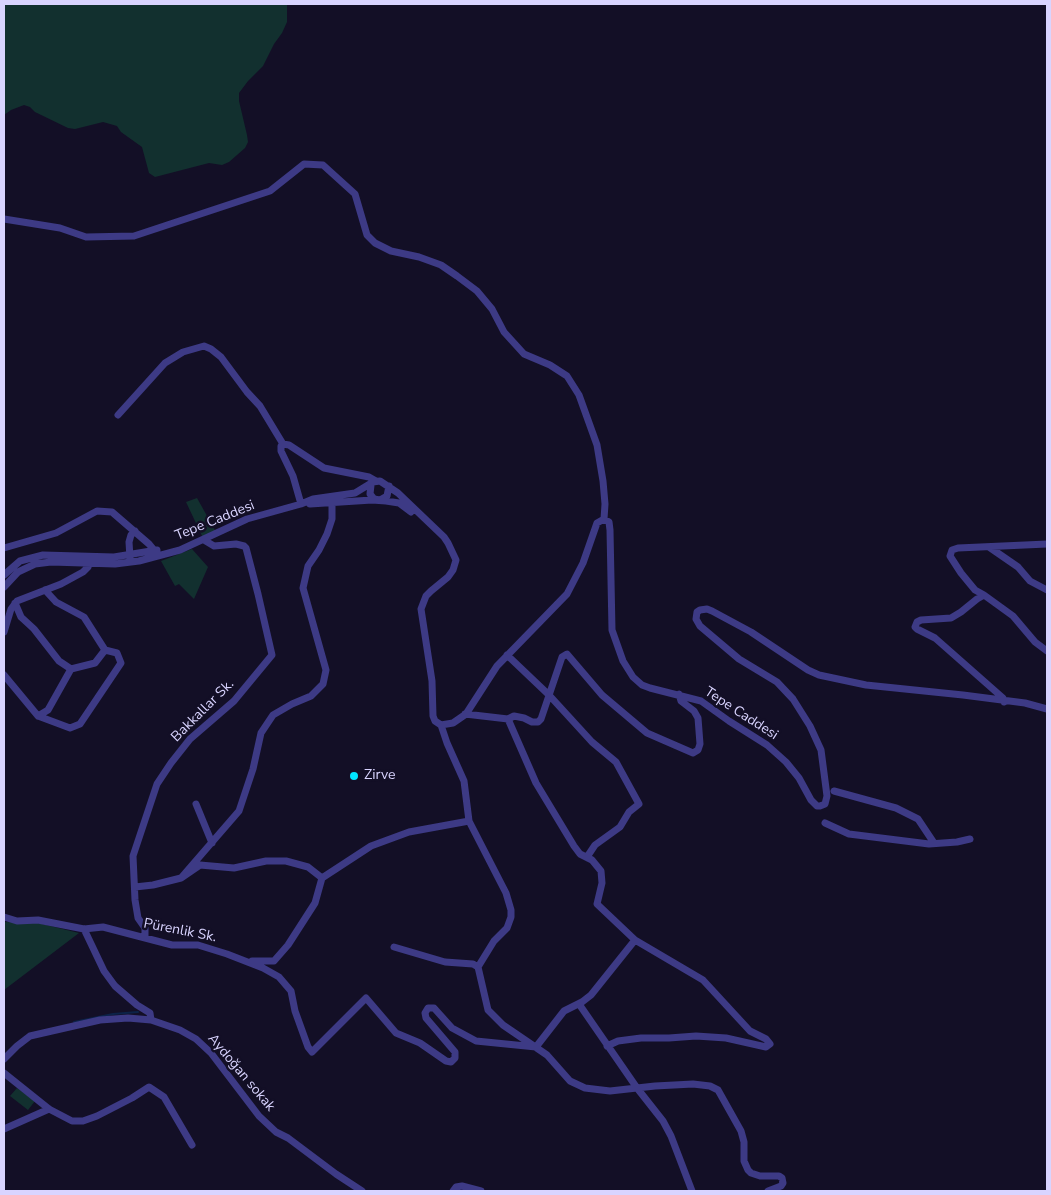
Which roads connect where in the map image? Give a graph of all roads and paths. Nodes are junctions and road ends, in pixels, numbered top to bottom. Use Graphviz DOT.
graph roads {
  1 [pos="4,219"];
  2 [pos="118,415"];
  3 [pos="283,444"];
  4 [pos="374,483"];
  5 [pos="389,486"];
  6 [pos="380,500"];
  7 [pos="332,502"];
  8 [pos="301,504"];
  9 [pos="604,519"];
  10 [pos="135,531"];
  11 [pos="204,540"];
  12 [pos="1047,544"];
  13 [pos="989,547"];
  14 [pos="4,548"];
  15 [pos="451,550"];
  16 [pos="154,553"];
  17 [pos="129,554"];
  18 [pos="91,559"];
  19 [pos="132,562"];
  20 [pos="4,576"];
  21 [pos="4,587"];
  22 [pos="45,590"];
  23 [pos="1047,590"];
  24 [pos="984,595"];
  25 [pos="14,603"];
  26 [pos="4,632"];
  27 [pos="104,650"];
  28 [pos="1047,651"];
  29 [pos="507,655"];
  30 [pos="71,669"];
  31 [pos="4,675"];
  32 [pos="679,694"];
  33 [pos="549,695"];
  34 [pos="1004,702"];
  35 [pos="1047,709"];
  36 [pos="466,714"];
  37 [pos="38,716"];
  38 [pos="508,719"];
  39 [pos="441,725"];
  40 [pos="834,791"];
  41 [pos="196,804"];
  42 [pos="469,821"];
  43 [pos="825,823"];
  44 [pos="970,839"];
  45 [pos="212,843"];
  46 [pos="934,843"];
  47 [pos="587,857"];
  48 [pos="181,878"];
  49 [pos="322,878"];
  50 [pos="135,887"];
  51 [pos="4,917"];
  52 [pos="84,929"];
  53 [pos="145,937"];
  54 [pos="634,940"];
  55 [pos="394,947"];
  56 [pos="246,961"];
  57 [pos="478,967"];
  58 [pos="579,1004"];
  59 [pos="151,1020"];
  60 [pos="607,1046"];
  61 [pos="536,1048"];
  62 [pos="4,1059"];
  63 [pos="4,1073"];
  64 [pos="637,1088"];
  65 [pos="49,1109"];
  66 [pos="4,1129"];
  67 [pos="192,1144"];
  68 [pos="362,1191"];
  69 [pos="453,1191"];
  70 [pos="481,1191"];
  71 [pos="692,1191"];
  72 [pos="768,1191"];
  1 -- 9 [label="street, Tepe Caddesi"];
  2 -- 3 [label="street"];
  3 -- 4 [label="street"];
  3 -- 8 [label="street"];
  4 -- 5 [label="street"];
  4 -- 6 [label="street"];
  4 -- 8 [label="street, Tepe Caddesi"];
  5 -- 6 [label="street"];
  5 -- 15 [label="street"];
  6 -- 7 [label="street, Tepe Caddesi"];
  6 -- 15 [label="street, Tepe Caddesi"];
  7 -- 8 [label="street, Tepe Caddesi"];
  7 -- 45 [label="street"];
  8 -- 11 [label="street, Tepe Caddesi"];
  9 -- 29 [label="street"];
  9 -- 32 [label="street, Tepe Caddesi"];
  10 -- 14 [label="street"];
  10 -- 16 [label="street"];
  10 -- 17 [label="street"];
  11 -- 16 [label="street, Tepe Caddesi"];
  11 -- 50 [label="street, Bakkallar Sk."];
  12 -- 13 [label="street"];
  13 -- 23 [label="street"];
  13 -- 24 [label="street"];
  15 -- 39 [label="street"];
  16 -- 17 [label="street"];
  16 -- 19 [label="street"];
  17 -- 18 [label="street"];
  17 -- 19 [label="street"];
  18 -- 19 [label="street"];
  18 -- 20 [label="street"];
  18 -- 21 [label="street"];
  18 -- 22 [label="street"];
  22 -- 25 [label="street"];
  22 -- 27 [label="street"];
  24 -- 28 [label="street"];
  24 -- 34 [label="street"];
  25 -- 26 [label="street"];
  25 -- 30 [label="street"];
  27 -- 30 [label="street"];
  27 -- 37 [label="street"];
  29 -- 33 [label="street"];
  29 -- 36 [label="street"];
  30 -- 37 [label="street"];
  31 -- 37 [label="street"];
  32 -- 33 [label="street"];
  32 -- 34 [label="street, Tepe Caddesi"];
  33 -- 38 [label="street"];
  33 -- 47 [label="street"];
  34 -- 35 [label="street, Tepe Caddesi"];
  36 -- 38 [label="street"];
  36 -- 39 [label="street"];
  38 -- 47 [label="street"];
  39 -- 42 [label="street"];
  40 -- 46 [label="street"];
  41 -- 45 [label="street"];
  42 -- 49 [label="street"];
  42 -- 57 [label="street"];
  43 -- 46 [label="street"];
  44 -- 46 [label="street"];
  45 -- 48 [label="street"];
  47 -- 54 [label="street"];
  48 -- 49 [label="street"];
  48 -- 50 [label="street"];
  49 -- 56 [label="street"];
  50 -- 53 [label="street, Bakkallar Sk."];
  51 -- 52 [label="street, Pürenlik Sk."];
  52 -- 53 [label="street, Pürenlik Sk."];
  52 -- 59 [label="street"];
  53 -- 56 [label="street, Pürenlik Sk."];
  54 -- 58 [label="street"];
  54 -- 60 [label="street"];
  55 -- 57 [label="street"];
  56 -- 61 [label="street, Pürenlik Sk."];
  57 -- 61 [label="street"];
  58 -- 60 [label="street"];
  58 -- 61 [label="street"];
  59 -- 62 [label="street, Aydoğan sokak"];
  59 -- 68 [label="street, Aydoğan sokak"];
  60 -- 64 [label="street"];
  61 -- 64 [label="street"];
  63 -- 65 [label="street"];
  64 -- 71 [label="street"];
  64 -- 72 [label="street"];
  65 -- 66 [label="street"];
  65 -- 67 [label="street"];
  69 -- 70 [label="street"];
}
